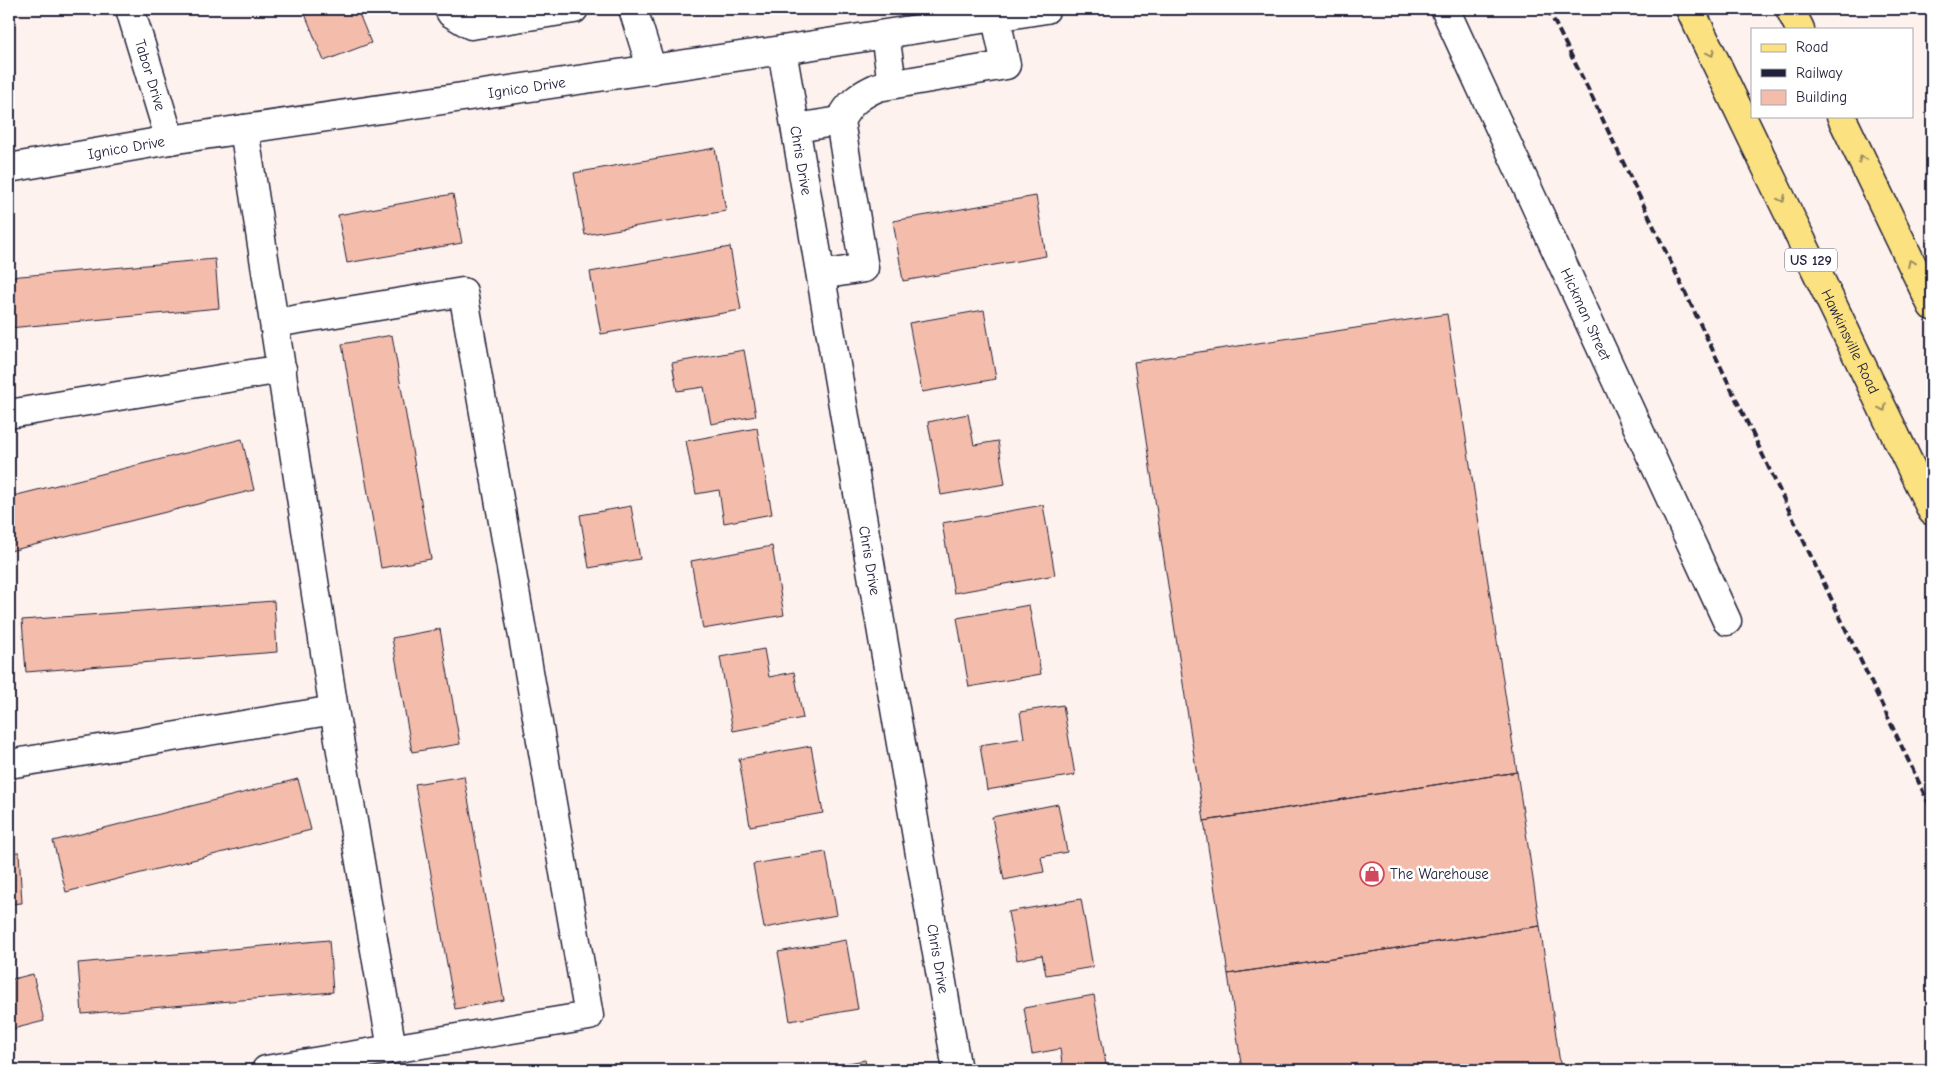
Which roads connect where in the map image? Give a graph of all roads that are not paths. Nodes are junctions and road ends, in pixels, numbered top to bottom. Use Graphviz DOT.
graph roads {
  1 [pos="130,9"];
  2 [pos="449,9"];
  3 [pos="574,9"];
  4 [pos="633,9"];
  5 [pos="1046,9"];
  6 [pos="1445,9"];
  7 [pos="1690,9"];
  8 [pos="1790,9"];
  9 [pos="996,13"];
  10 [pos="1800,28"];
  11 [pos="884,35"];
  12 [pos="782,50"];
  13 [pos="652,70"];
  14 [pos="892,83"];
  15 [pos="1842,118"];
  16 [pos="840,121"];
  17 [pos="796,128"];
  18 [pos="244,129"];
  19 [pos="170,140"];
  20 [pos="9,168"];
  21 [pos="821,275"];
  22 [pos="1932,306"];
  23 [pos="274,323"];
  24 [pos="282,369"];
  25 [pos="9,414"];
  26 [pos="1932,511"];
  27 [pos="1727,621"];
  28 [pos="334,710"];
  29 [pos="9,764"];
  30 [pos="392,1049"];
  31 [pos="266,1070"];
  32 [pos="956,1070"];
  1 -- 19 [label="street, Tabor Drive"];
  2 -- 3 [label="street"];
  4 -- 13 [label="street"];
  5 -- 9 [label="street, Ignico Drive"];
  6 -- 27 [label="street, Hickman Street"];
  7 -- 26 [label="main road, Hawkinsville Road / US 129, one-way"];
  8 -- 10 [label="main road"];
  9 -- 11 [label="street, Ignico Drive"];
  9 -- 14 [label="street"];
  11 -- 12 [label="street, Ignico Drive"];
  11 -- 14 [label="street"];
  12 -- 13 [label="street, Ignico Drive"];
  12 -- 17 [label="street, Chris Drive"];
  13 -- 18 [label="street, Ignico Drive"];
  14 -- 16 [label="street"];
  22 -- 15 [label="main road, one-way"];
  16 -- 17 [label="street"];
  16 -- 21 [label="street"];
  17 -- 21 [label="street, Chris Drive"];
  18 -- 19 [label="street, Ignico Drive"];
  18 -- 23 [label="street"];
  19 -- 20 [label="street, Ignico Drive"];
  21 -- 32 [label="street, Chris Drive"];
  23 -- 24 [label="street"];
  23 -- 30 [label="street"];
  24 -- 25 [label="street"];
  24 -- 28 [label="street"];
  28 -- 29 [label="street"];
  28 -- 30 [label="street"];
  30 -- 31 [label="street"];
}
